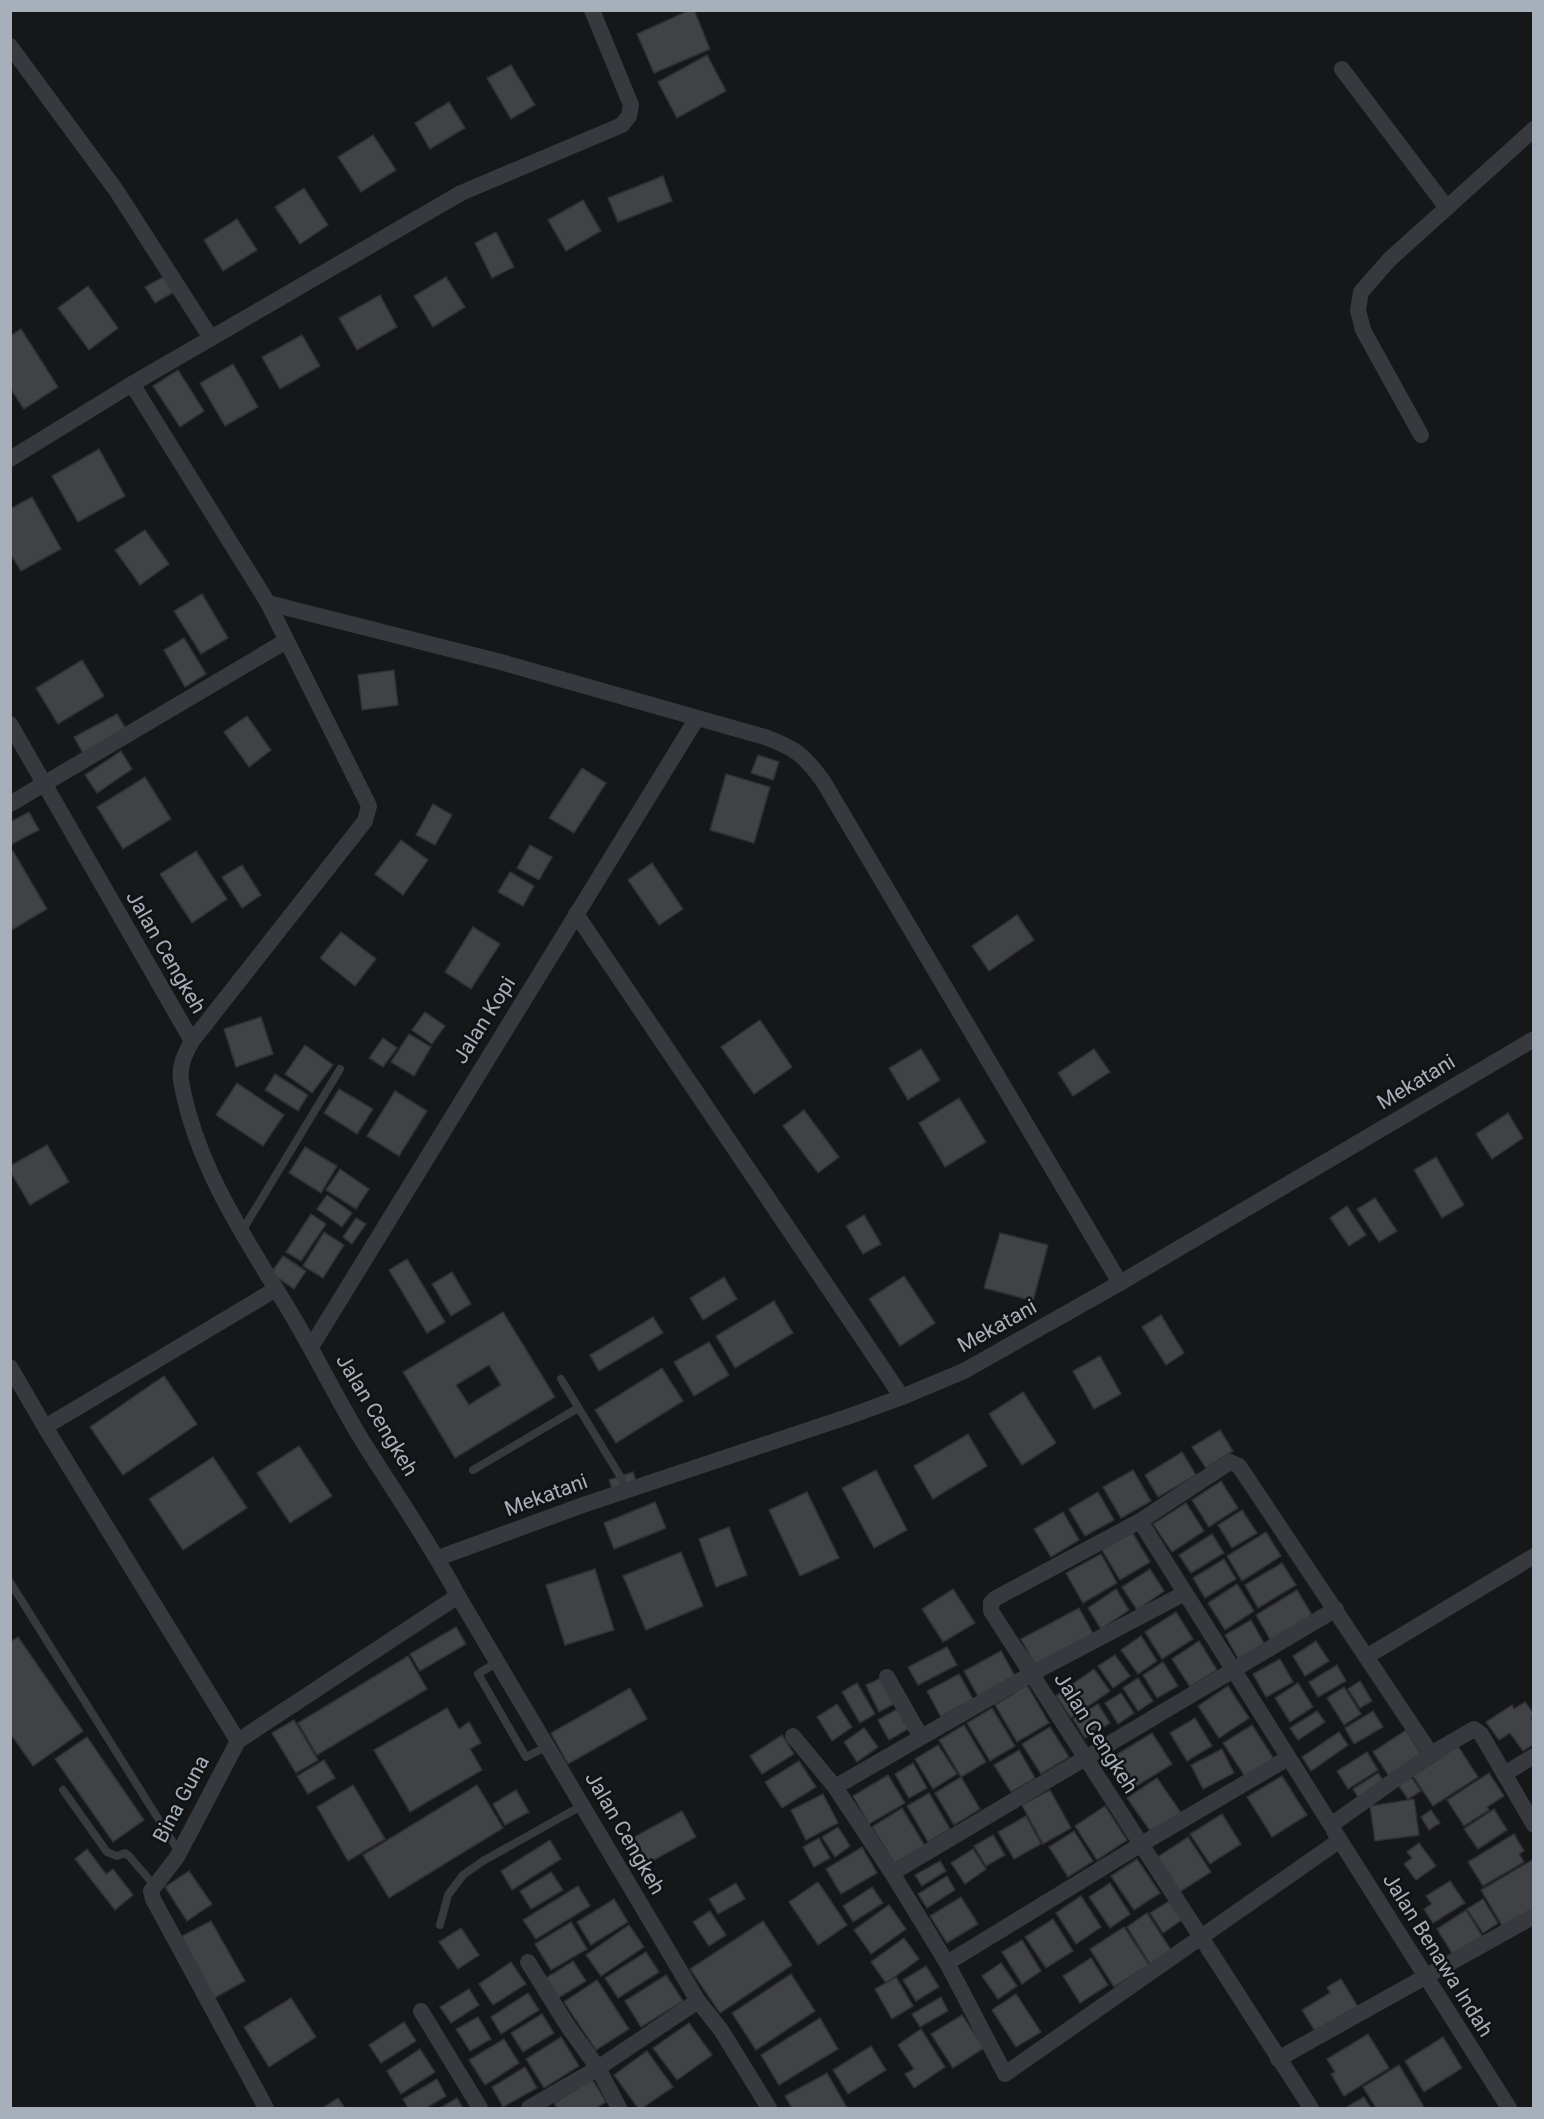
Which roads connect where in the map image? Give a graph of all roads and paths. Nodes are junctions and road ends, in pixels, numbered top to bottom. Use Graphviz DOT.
graph roads {
  1 [pos="592,10"];
  2 [pos="10,46"];
  3 [pos="1342,69"];
  4 [pos="1533,129"];
  5 [pos="1447,208"];
  6 [pos="211,338"];
  7 [pos="132,384"];
  8 [pos="1421,435"];
  9 [pos="10,459"];
  10 [pos="268,603"];
  11 [pos="286,641"];
  12 [pos="696,718"];
  13 [pos="10,724"];
  14 [pos="45,784"];
  15 [pos="10,804"];
  16 [pos="576,914"];
  17 [pos="1533,1039"];
  18 [pos="192,1041"];
  19 [pos="340,1069"];
  20 [pos="242,1231"];
  21 [pos="1120,1283"];
  22 [pos="276,1289"];
  23 [pos="311,1347"];
  24 [pos="10,1367"];
  25 [pos="561,1379"];
  26 [pos="902,1397"];
  27 [pos="578,1408"];
  28 [pos="45,1427"];
  29 [pos="473,1470"];
  30 [pos="626,1491"];
  31 [pos="1140,1521"];
  32 [pos="1533,1556"];
  33 [pos="438,1558"];
  34 [pos="10,1582"];
  35 [pos="1185,1593"];
  36 [pos="458,1596"];
  37 [pos="1336,1609"];
  38 [pos="1366,1657"];
  39 [pos="497,1662"];
  40 [pos="1233,1670"];
  41 [pos="1031,1674"];
  42 [pos="887,1677"];
  43 [pos="793,1736"];
  44 [pos="921,1737"];
  45 [pos="238,1741"];
  46 [pos="548,1746"];
  47 [pos="1431,1754"];
  48 [pos="1533,1756"];
  49 [pos="1084,1757"];
  50 [pos="1288,1758"];
  51 [pos="1504,1774"];
  52 [pos="835,1787"];
  53 [pos="63,1790"];
  54 [pos="583,1805"];
  55 [pos="1331,1825"];
  56 [pos="1533,1825"];
  57 [pos="1340,1840"];
  58 [pos="1140,1845"];
  59 [pos="179,1852"];
  60 [pos="892,1873"];
  61 [pos="154,1885"];
  62 [pos="1533,1916"];
  63 [pos="440,1925"];
  64 [pos="1200,1938"];
  65 [pos="528,1962"];
  66 [pos="948,1963"];
  67 [pos="1425,1977"];
  68 [pos="698,2001"];
  69 [pos="421,2011"];
  70 [pos="1278,2059"];
  71 [pos="598,2068"];
  72 [pos="266,2109"];
  73 [pos="480,2109"];
  74 [pos="529,2109"];
  75 [pos="619,2109"];
  76 [pos="769,2109"];
  77 [pos="1311,2109"];
  78 [pos="1509,2109"];
  1 -- 6 [label="street"];
  2 -- 6 [label="street"];
  3 -- 5 [label="street"];
  4 -- 5 [label="street"];
  5 -- 8 [label="street"];
  6 -- 7 [label="street"];
  7 -- 9 [label="street"];
  7 -- 10 [label="street"];
  10 -- 11 [label="street"];
  10 -- 12 [label="street"];
  11 -- 14 [label="street"];
  11 -- 18 [label="street"];
  12 -- 16 [label="street, Jalan Kopi"];
  12 -- 21 [label="street"];
  13 -- 14 [label="street, Jalan Cengkeh"];
  14 -- 15 [label="street"];
  14 -- 18 [label="street, Jalan Cengkeh"];
  16 -- 23 [label="street, Jalan Kopi"];
  16 -- 26 [label="street"];
  17 -- 21 [label="street, Mekatani"];
  18 -- 20 [label="street, Jalan Cengkeh"];
  19 -- 20 [label="lane"];
  20 -- 22 [label="street, Jalan Cengkeh"];
  21 -- 26 [label="street, Mekatani"];
  22 -- 23 [label="street, Jalan Cengkeh"];
  22 -- 28 [label="street"];
  23 -- 33 [label="street, Jalan Cengkeh"];
  24 -- 28 [label="street"];
  25 -- 27 [label="lane"];
  26 -- 30 [label="street, Mekatani"];
  27 -- 29 [label="lane"];
  27 -- 30 [label="lane"];
  28 -- 45 [label="street"];
  30 -- 33 [label="street, Mekatani"];
  31 -- 35 [label="street, Jalan Benawa Indah"];
  31 -- 37 [label="street, Jalan Cengkeh"];
  31 -- 41 [label="street, Jalan Cengkeh"];
  32 -- 38 [label="street"];
  33 -- 36 [label="street, Jalan Cengkeh"];
  34 -- 59 [label="lane"];
  35 -- 40 [label="street, Jalan Benawa Indah"];
  35 -- 41 [label="street"];
  36 -- 39 [label="street, Jalan Cengkeh"];
  36 -- 45 [label="street, Bina Guna"];
  37 -- 38 [label="street"];
  37 -- 40 [label="street"];
  38 -- 47 [label="street"];
  39 -- 46 [label="street, Jalan Cengkeh"];
  39 -- 46 [label="lane"];
  40 -- 49 [label="street"];
  40 -- 50 [label="street, Jalan Benawa Indah"];
  41 -- 44 [label="street"];
  41 -- 49 [label="street, Jalan Cengkeh"];
  42 -- 44 [label="street"];
  43 -- 52 [label="street"];
  44 -- 52 [label="street"];
  45 -- 59 [label="street, Bina Guna"];
  46 -- 54 [label="street, Jalan Cengkeh"];
  47 -- 51 [label="street"];
  47 -- 55 [label="street"];
  48 -- 51 [label="street"];
  49 -- 58 [label="street, Jalan Cengkeh"];
  49 -- 60 [label="street"];
  50 -- 55 [label="street, Jalan Benawa Indah"];
  50 -- 58 [label="street"];
  51 -- 56 [label="street"];
  52 -- 60 [label="street"];
  53 -- 61 [label="lane"];
  54 -- 63 [label="lane"];
  54 -- 68 [label="street, Jalan Cengkeh"];
  55 -- 57 [label="street, Jalan Benawa Indah"];
  57 -- 64 [label="street"];
  57 -- 67 [label="street, Jalan Benawa Indah"];
  58 -- 64 [label="street, Jalan Cengkeh"];
  58 -- 66 [label="street"];
  59 -- 61 [label="street, Bina Guna"];
  60 -- 66 [label="street"];
  61 -- 72 [label="street"];
  62 -- 67 [label="street"];
  64 -- 66 [label="street"];
  64 -- 70 [label="street, Jalan Cengkeh"];
  65 -- 71 [label="street"];
  67 -- 70 [label="street"];
  67 -- 78 [label="street, Jalan Benawa Indah"];
  68 -- 71 [label="street"];
  68 -- 76 [label="street, Jalan Cengkeh"];
  69 -- 73 [label="street"];
  70 -- 77 [label="street, Jalan Cengkeh"];
  71 -- 74 [label="street"];
  71 -- 75 [label="street"];
}
